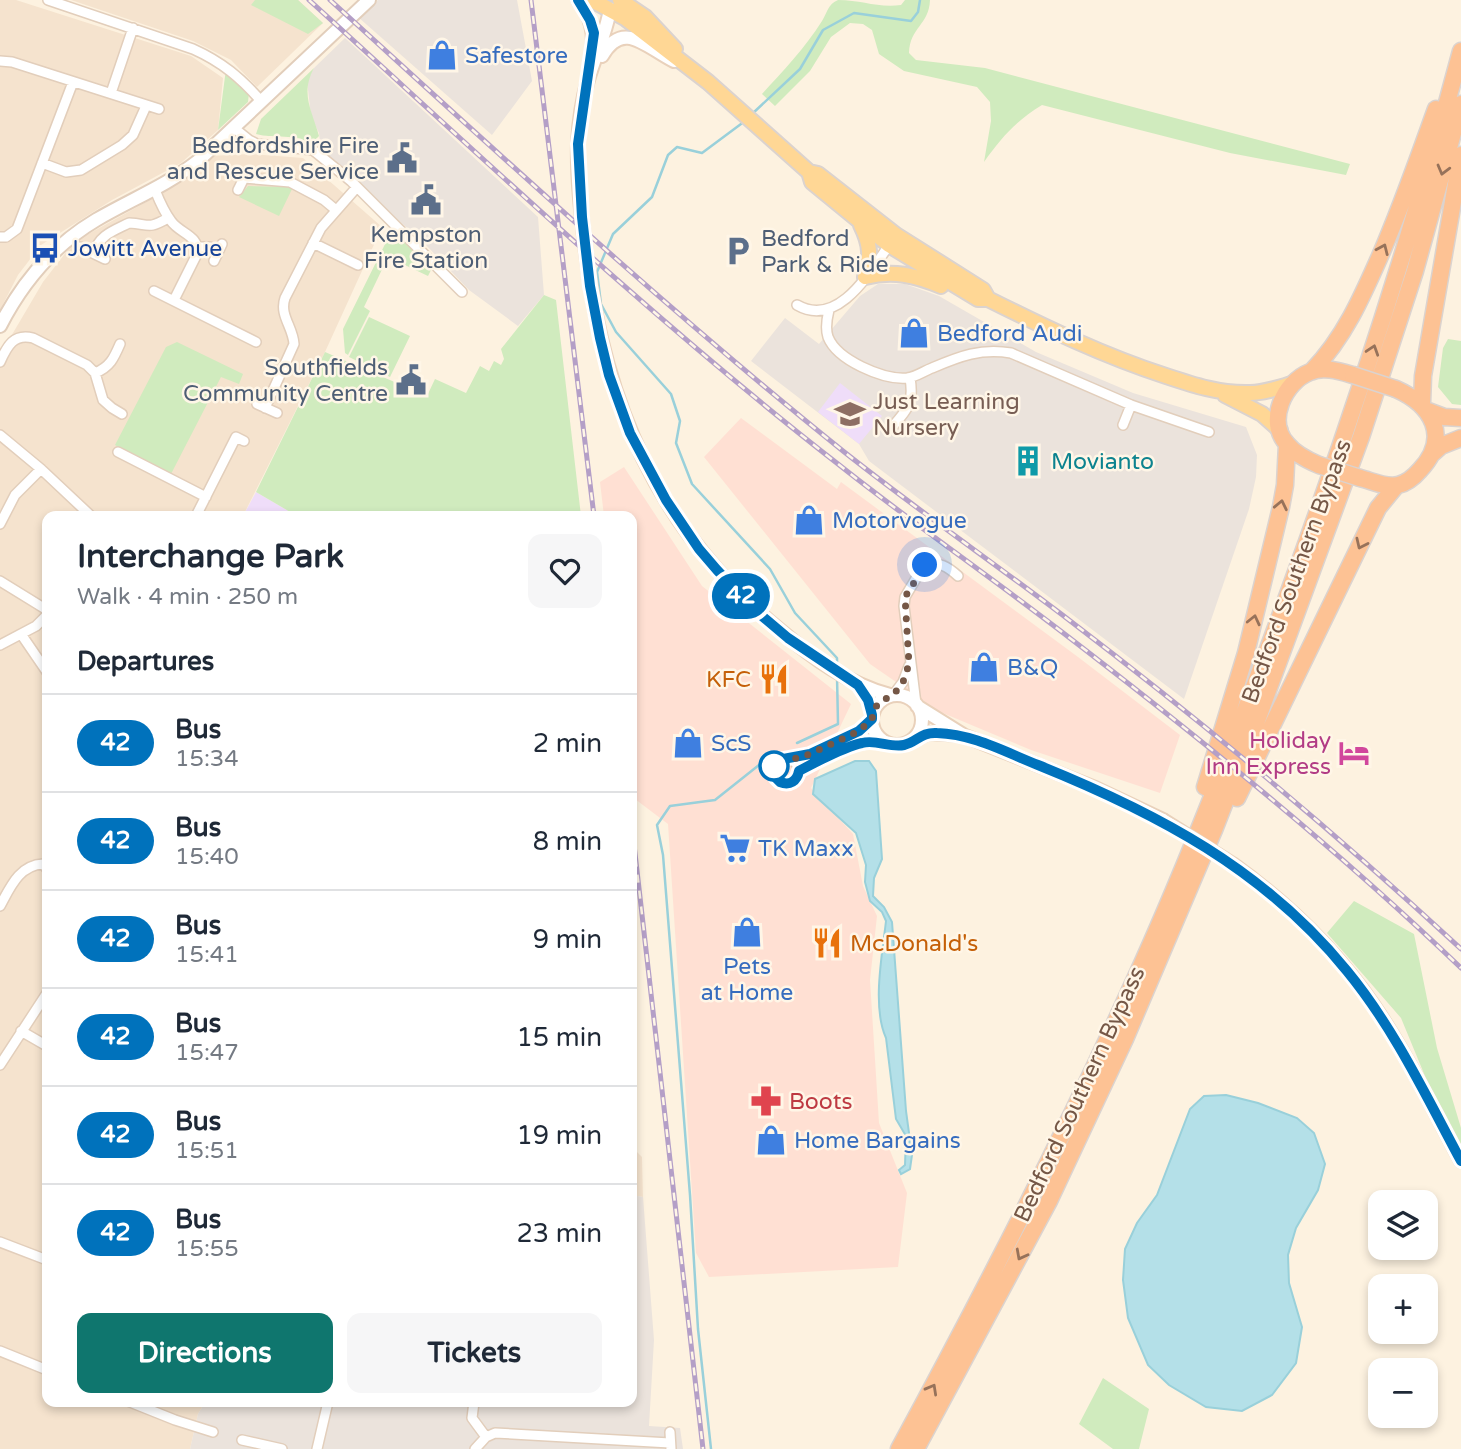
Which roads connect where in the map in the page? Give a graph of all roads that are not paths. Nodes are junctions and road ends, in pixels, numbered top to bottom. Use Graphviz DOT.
graph roads {
  1 [pos="48,0"];
  2 [pos="369,0"];
  3 [pos="578,0"];
  4 [pos="592,0"];
  5 [pos="620,3"];
  6 [pos="133,28"];
  7 [pos="1461,37"];
  8 [pos="1461,51"];
  9 [pos="0,61"];
  10 [pos="691,69"];
  11 [pos="589,77"];
  12 [pos="73,82"];
  13 [pos="111,93"];
  14 [pos="261,101"];
  15 [pos="1461,104"];
  16 [pos="146,106"];
  17 [pos="159,109"];
  18 [pos="234,128"];
  19 [pos="1461,155"];
  20 [pos="43,163"];
  21 [pos="809,172"];
  22 [pos="357,187"];
  23 [pos="155,190"];
  24 [pos="238,190"];
  25 [pos="336,210"];
  26 [pos="168,218"];
  27 [pos="860,223"];
  28 [pos="0,237"];
  29 [pos="893,240"];
  30 [pos="313,243"];
  31 [pos="80,247"];
  32 [pos="198,247"];
  33 [pos="218,252"];
  34 [pos="94,253"];
  35 [pos="105,259"];
  36 [pos="358,265"];
  37 [pos="864,277"];
  38 [pos="959,289"];
  39 [pos="154,291"];
  40 [pos="462,292"];
  41 [pos="988,299"];
  42 [pos="174,300"];
  43 [pos="797,305"];
  44 [pos="829,310"];
  45 [pos="0,326"];
  46 [pos="256,342"];
  47 [pos="120,344"];
  48 [pos="0,362"];
  49 [pos="1312,371"];
  50 [pos="95,373"];
  51 [pos="910,378"];
  52 [pos="1292,384"];
  53 [pos="1218,391"];
  54 [pos="1131,405"];
  55 [pos="1425,407"];
  56 [pos="276,413"];
  57 [pos="122,414"];
  58 [pos="1461,418"];
  59 [pos="1123,425"];
  60 [pos="893,426"];
  61 [pos="1209,432"];
  62 [pos="0,435"];
  63 [pos="1283,437"];
  64 [pos="1461,438"];
  65 [pos="244,441"];
  66 [pos="118,452"];
  67 [pos="1432,454"];
  68 [pos="41,468"];
  69 [pos="1396,486"];
  70 [pos="206,497"];
  71 [pos="86,511"];
  72 [pos="199,511"];
  73 [pos="0,524"];
  74 [pos="958,576"];
  75 [pos="0,581"];
  76 [pos="42,610"];
  77 [pos="42,620"];
  78 [pos="21,634"];
  79 [pos="0,645"];
  80 [pos="42,664"];
  81 [pos="909,664"];
  82 [pos="858,685"];
  83 [pos="892,695"];
  84 [pos="916,705"];
  85 [pos="872,717"];
  86 [pos="965,736"];
  87 [pos="917,737"];
  88 [pos="884,742"];
  89 [pos="793,759"];
  90 [pos="799,771"];
  91 [pos="42,864"];
  92 [pos="0,906"];
  93 [pos="1174,927"];
  94 [pos="1132,987"];
  95 [pos="42,1000"];
  96 [pos="21,1031"];
  97 [pos="42,1043"];
  98 [pos="0,1065"];
  99 [pos="1461,1161"];
  100 [pos="0,1242"];
  101 [pos="42,1258"];
  102 [pos="0,1352"];
  103 [pos="42,1368"];
  104 [pos="147,1407"];
  105 [pos="327,1407"];
  106 [pos="473,1407"];
  107 [pos="213,1432"];
  108 [pos="486,1437"];
  109 [pos="242,1440"];
  110 [pos="671,1441"];
  111 [pos="276,1448"];
  112 [pos="317,1449"];
  113 [pos="475,1449"];
  114 [pos="899,1449"];
  115 [pos="916,1449"];
  1 -- 6 [label="street"];
  2 -- 14 [label="main road"];
  3 -- 11 [label="main road"];
  4 -- 5 [label="main road"];
  5 -- 10 [label="main road"];
  5 -- 10 [label="main road"];
  5 -- 11 [label="main road"];
  6 -- 13 [label="street"];
  6 -- 14 [label="street"];
  49 -- 7 [label="highway, one-way"];
  94 -- 8 [label="highway, Bedford Southern Bypass, one-way"];
  9 -- 12 [label="street"];
  10 -- 11 [label="main road"];
  10 -- 21 [label="main road"];
  11 -- 82 [label="main road"];
  12 -- 13 [label="street"];
  12 -- 20 [label="street"];
  13 -- 16 [label="street"];
  14 -- 18 [label="main road"];
  15 -- 93 [label="highway, Bedford Southern Bypass, one-way"];
  16 -- 17 [label="street"];
  16 -- 20 [label="street"];
  18 -- 22 [label="street"];
  18 -- 23 [label="main road"];
  19 -- 55 [label="highway"];
  20 -- 28 [label="street"];
  21 -- 27 [label="main road"];
  21 -- 29 [label="main road"];
  22 -- 25 [label="street"];
  22 -- 40 [label="street"];
  23 -- 26 [label="street"];
  23 -- 45 [label="main road"];
  24 -- 25 [label="street"];
  25 -- 30 [label="street"];
  26 -- 32 [label="street"];
  26 -- 34 [label="street"];
  27 -- 29 [label="main road"];
  27 -- 37 [label="main road"];
  29 -- 37 [label="street"];
  29 -- 38 [label="main road"];
  29 -- 41 [label="main road"];
  30 -- 36 [label="street"];
  30 -- 56 [label="street"];
  31 -- 34 [label="street"];
  32 -- 33 [label="street"];
  32 -- 42 [label="street"];
  34 -- 35 [label="street"];
  37 -- 38 [label="main road"];
  37 -- 44 [label="street"];
  38 -- 41 [label="main road"];
  39 -- 42 [label="street"];
  41 -- 53 [label="main road"];
  42 -- 46 [label="street"];
  43 -- 44 [label="street"];
  44 -- 51 [label="street"];
  47 -- 50 [label="street"];
  48 -- 50 [label="street"];
  49 -- 52 [label="highway"];
  49 -- 55 [label="highway, bridge"];
  50 -- 57 [label="street"];
  51 -- 54 [label="street"];
  51 -- 60 [label="street"];
  52 -- 53 [label="main road"];
  52 -- 63 [label="highway"];
  53 -- 63 [label="main road"];
  54 -- 59 [label="street"];
  54 -- 61 [label="street"];
  55 -- 58 [label="highway"];
  55 -- 67 [label="highway"];
  62 -- 68 [label="street"];
  63 -- 69 [label="highway, bridge"];
  94 -- 63 [label="highway, one-way"];
  64 -- 67 [label="highway"];
  65 -- 70 [label="street"];
  66 -- 70 [label="street"];
  67 -- 69 [label="highway"];
  68 -- 71 [label="street"];
  68 -- 73 [label="street"];
  69 -- 93 [label="highway, one-way"];
  70 -- 72 [label="street"];
  74 -- 81 [label="street"];
  75 -- 76 [label="street"];
  77 -- 78 [label="street"];
  78 -- 79 [label="street"];
  78 -- 80 [label="street"];
  81 -- 83 [label="street"];
  81 -- 84 [label="street"];
  82 -- 83 [label="main road"];
  82 -- 85 [label="main road"];
  83 -- 84 [label="main road"];
  83 -- 85 [label="main road"];
  84 -- 86 [label="main road"];
  84 -- 87 [label="main road"];
  85 -- 88 [label="main road"];
  85 -- 89 [label="street"];
  86 -- 87 [label="main road"];
  86 -- 99 [label="main road, bridge"];
  87 -- 88 [label="main road"];
  88 -- 90 [label="street"];
  89 -- 90 [label="street"];
  89 -- 90 [label="street"];
  91 -- 92 [label="street"];
  93 -- 115 [label="highway, Bedford Southern Bypass, one-way"];
  114 -- 94 [label="highway, Bedford Southern Bypass, one-way"];
  95 -- 96 [label="street"];
  96 -- 97 [label="street"];
  96 -- 98 [label="street"];
  100 -- 101 [label="street"];
  102 -- 103 [label="street"];
  104 -- 107 [label="street"];
  105 -- 112 [label="street"];
  106 -- 108 [label="street"];
  108 -- 110 [label="street"];
  108 -- 113 [label="street"];
  109 -- 111 [label="street"];
}
